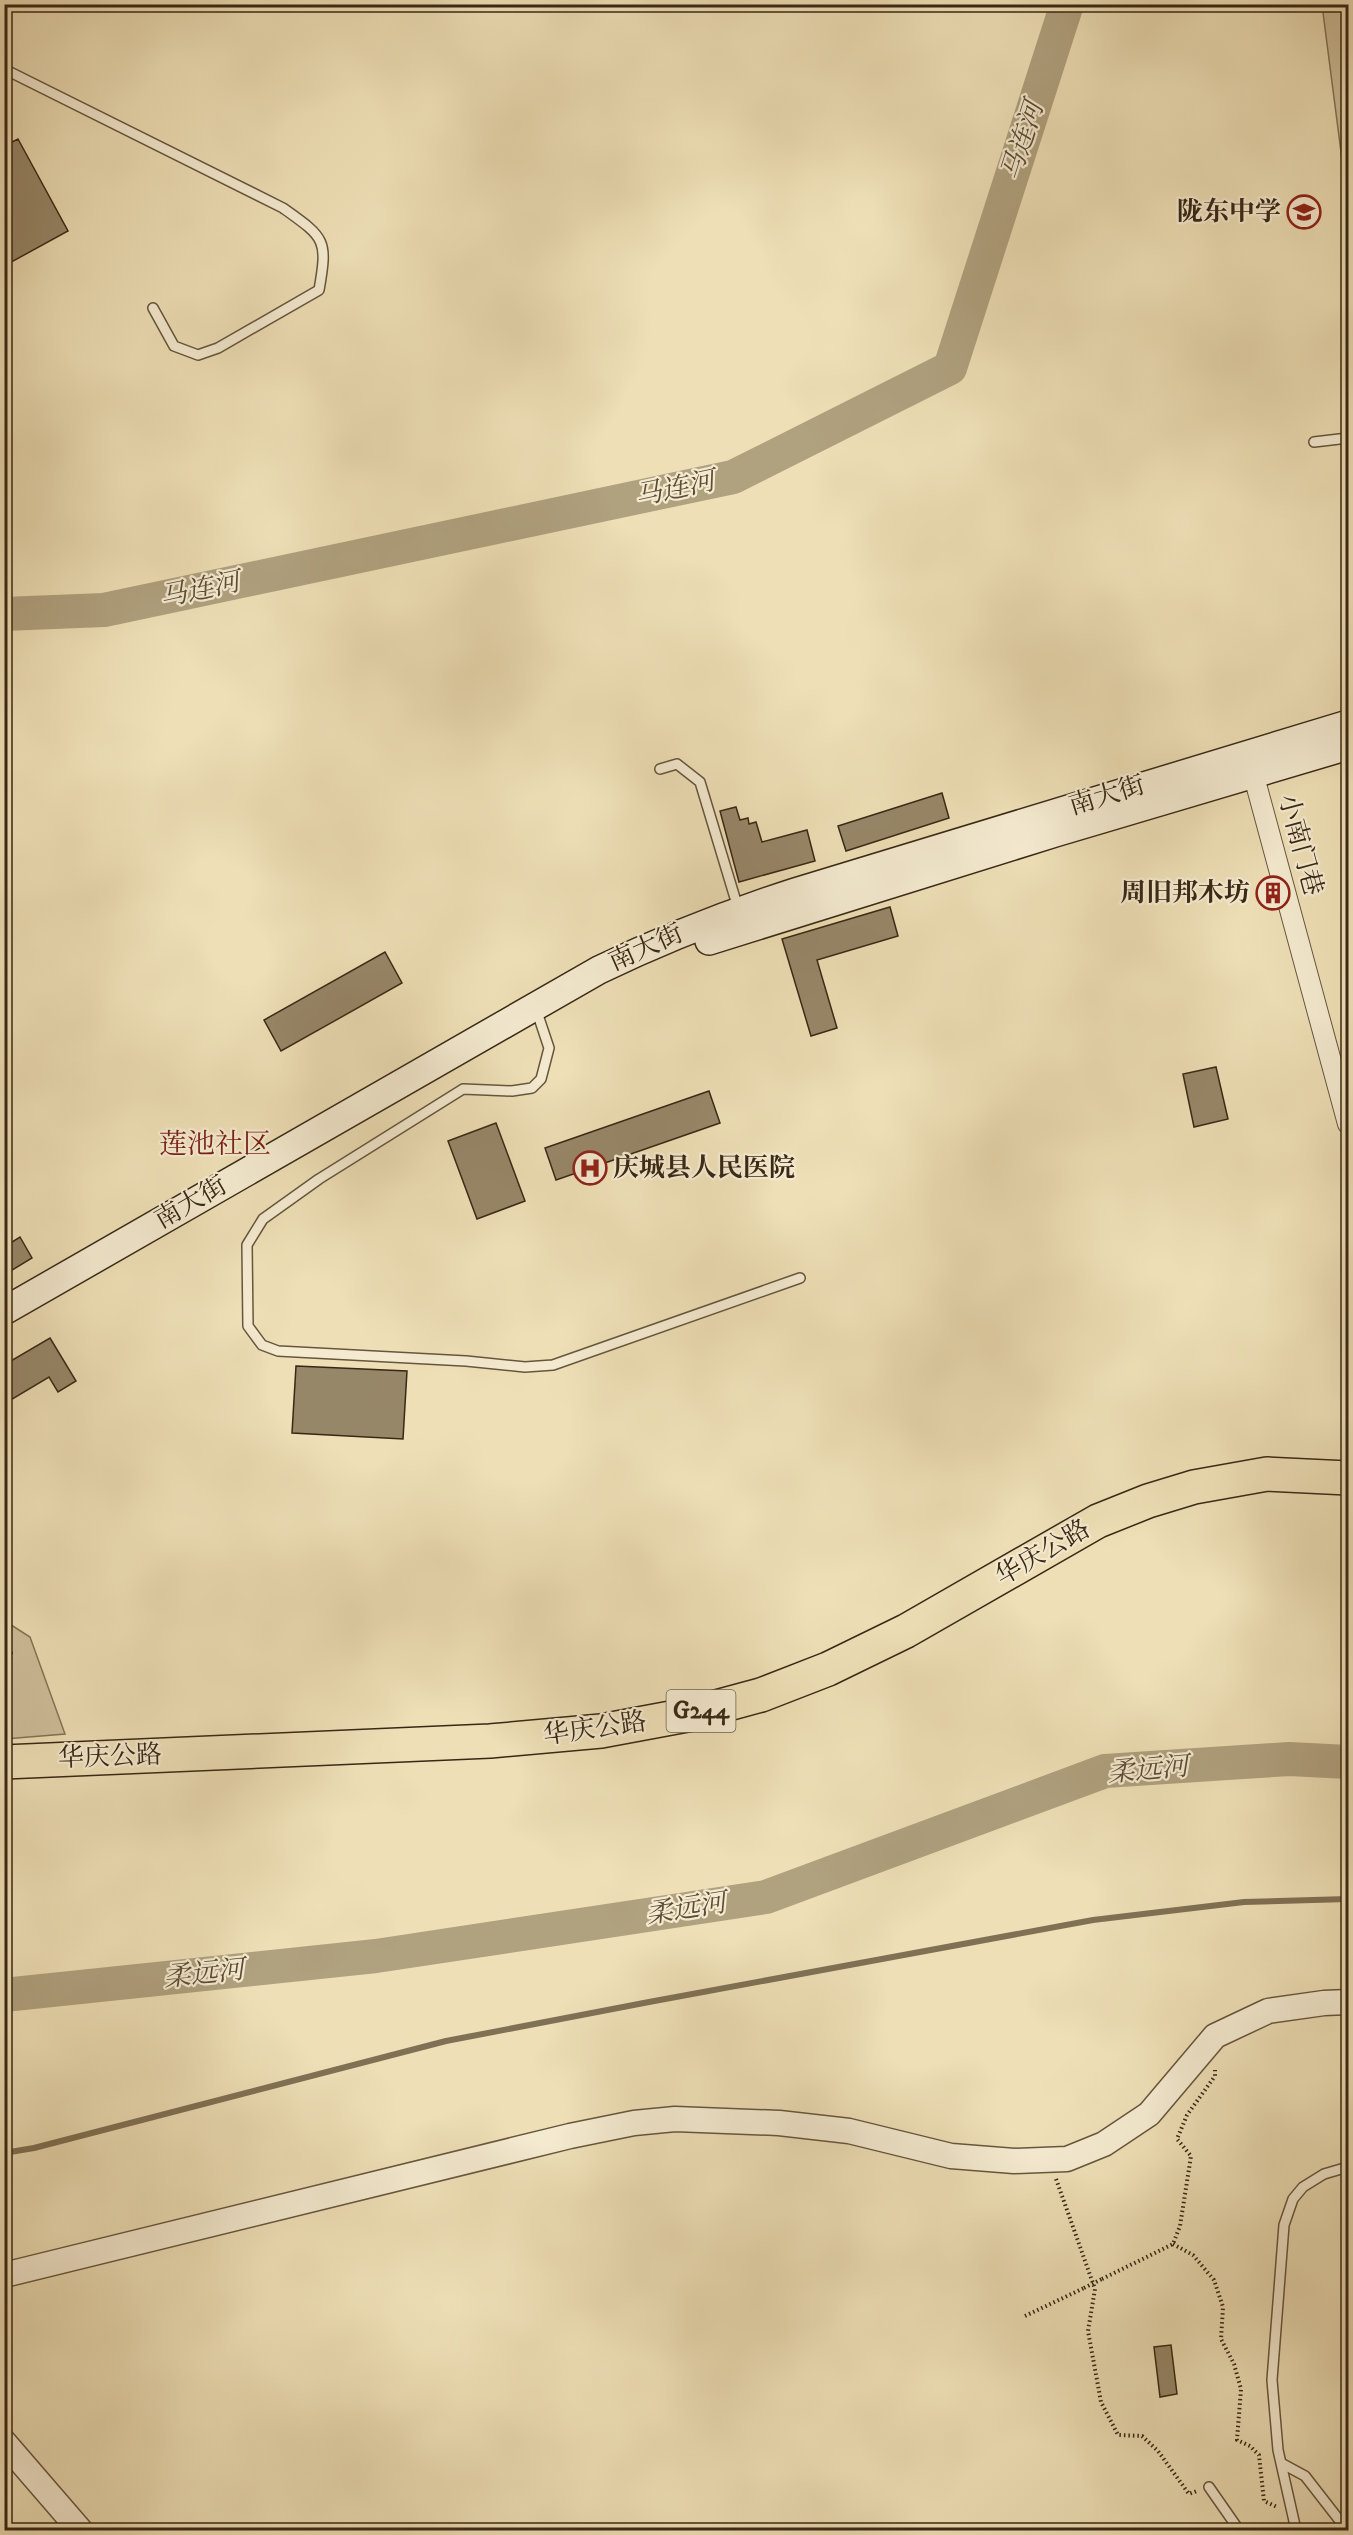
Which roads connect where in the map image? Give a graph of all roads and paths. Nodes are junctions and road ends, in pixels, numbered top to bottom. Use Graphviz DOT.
graph roads {
  1 [pos="4,69"];
  2 [pos="153,308"];
  3 [pos="1348,438"];
  4 [pos="1314,442"];
  5 [pos="1348,724"];
  6 [pos="1348,746"];
  7 [pos="1250,764"];
  8 [pos="660,769"];
  9 [pos="739,910"];
  10 [pos="538,1014"];
  11 [pos="1348,1124"];
  12 [pos="800,1278"];
  13 [pos="4,1311"];
  14 [pos="4,1329"];
  15 [pos="1348,1478"];
  16 [pos="1348,1489"];
  17 [pos="4,1647"];
  18 [pos="4,1676"];
  19 [pos="4,1762"];
  20 [pos="4,1772"];
  21 [pos="1348,2002"];
  22 [pos="1215,2036"];
  23 [pos="634,2123"];
  24 [pos="1049,2160"];
  25 [pos="1348,2167"];
  26 [pos="1173,2244"];
  27 [pos="4,2275"];
  28 [pos="4,2284"];
  29 [pos="1025,2316"];
  30 [pos="4,2442"];
  31 [pos="4,2458"];
  32 [pos="1281,2463"];
  33 [pos="1209,2487"];
  34 [pos="1291,2513"];
  35 [pos="66,2530"];
  36 [pos="80,2530"];
  37 [pos="1239,2530"];
  38 [pos="1296,2530"];
  39 [pos="1347,2530"];
  1 -- 2 [label="lane"];
  3 -- 4 [label="lane"];
  5 -- 7 [label="main road, 南大街"];
  6 -- 7 [label="main road, 南大街"];
  7 -- 9 [label="main road, 南大街"];
  7 -- 10 [label="main road, 南大街"];
  7 -- 11 [label="street, 小南门巷"];
  8 -- 9 [label="lane"];
  9 -- 10 [label="main road, 南大街"];
  10 -- 12 [label="lane"];
  10 -- 13 [label="main road, 南大街"];
  10 -- 14 [label="main road, 南大街"];
  15 -- 19 [label="highway, 华庆公路 / G244"];
  16 -- 20 [label="highway, 华庆公路 / G244"];
  17 -- 18 [label="path"];
  21 -- 22 [label="street"];
  22 -- 24 [label="street"];
  22 -- 26 [label="path"];
  23 -- 24 [label="street"];
  23 -- 27 [label="street"];
  23 -- 28 [label="street"];
  24 -- 33 [label="path"];
  25 -- 32 [label="lane"];
  26 -- 29 [label="path, bridge"];
  26 -- 34 [label="path"];
  30 -- 36 [label="street"];
  31 -- 35 [label="street"];
  32 -- 34 [label="lane"];
  32 -- 39 [label="lane"];
  33 -- 37 [label="lane"];
  34 -- 38 [label="lane"];
}
